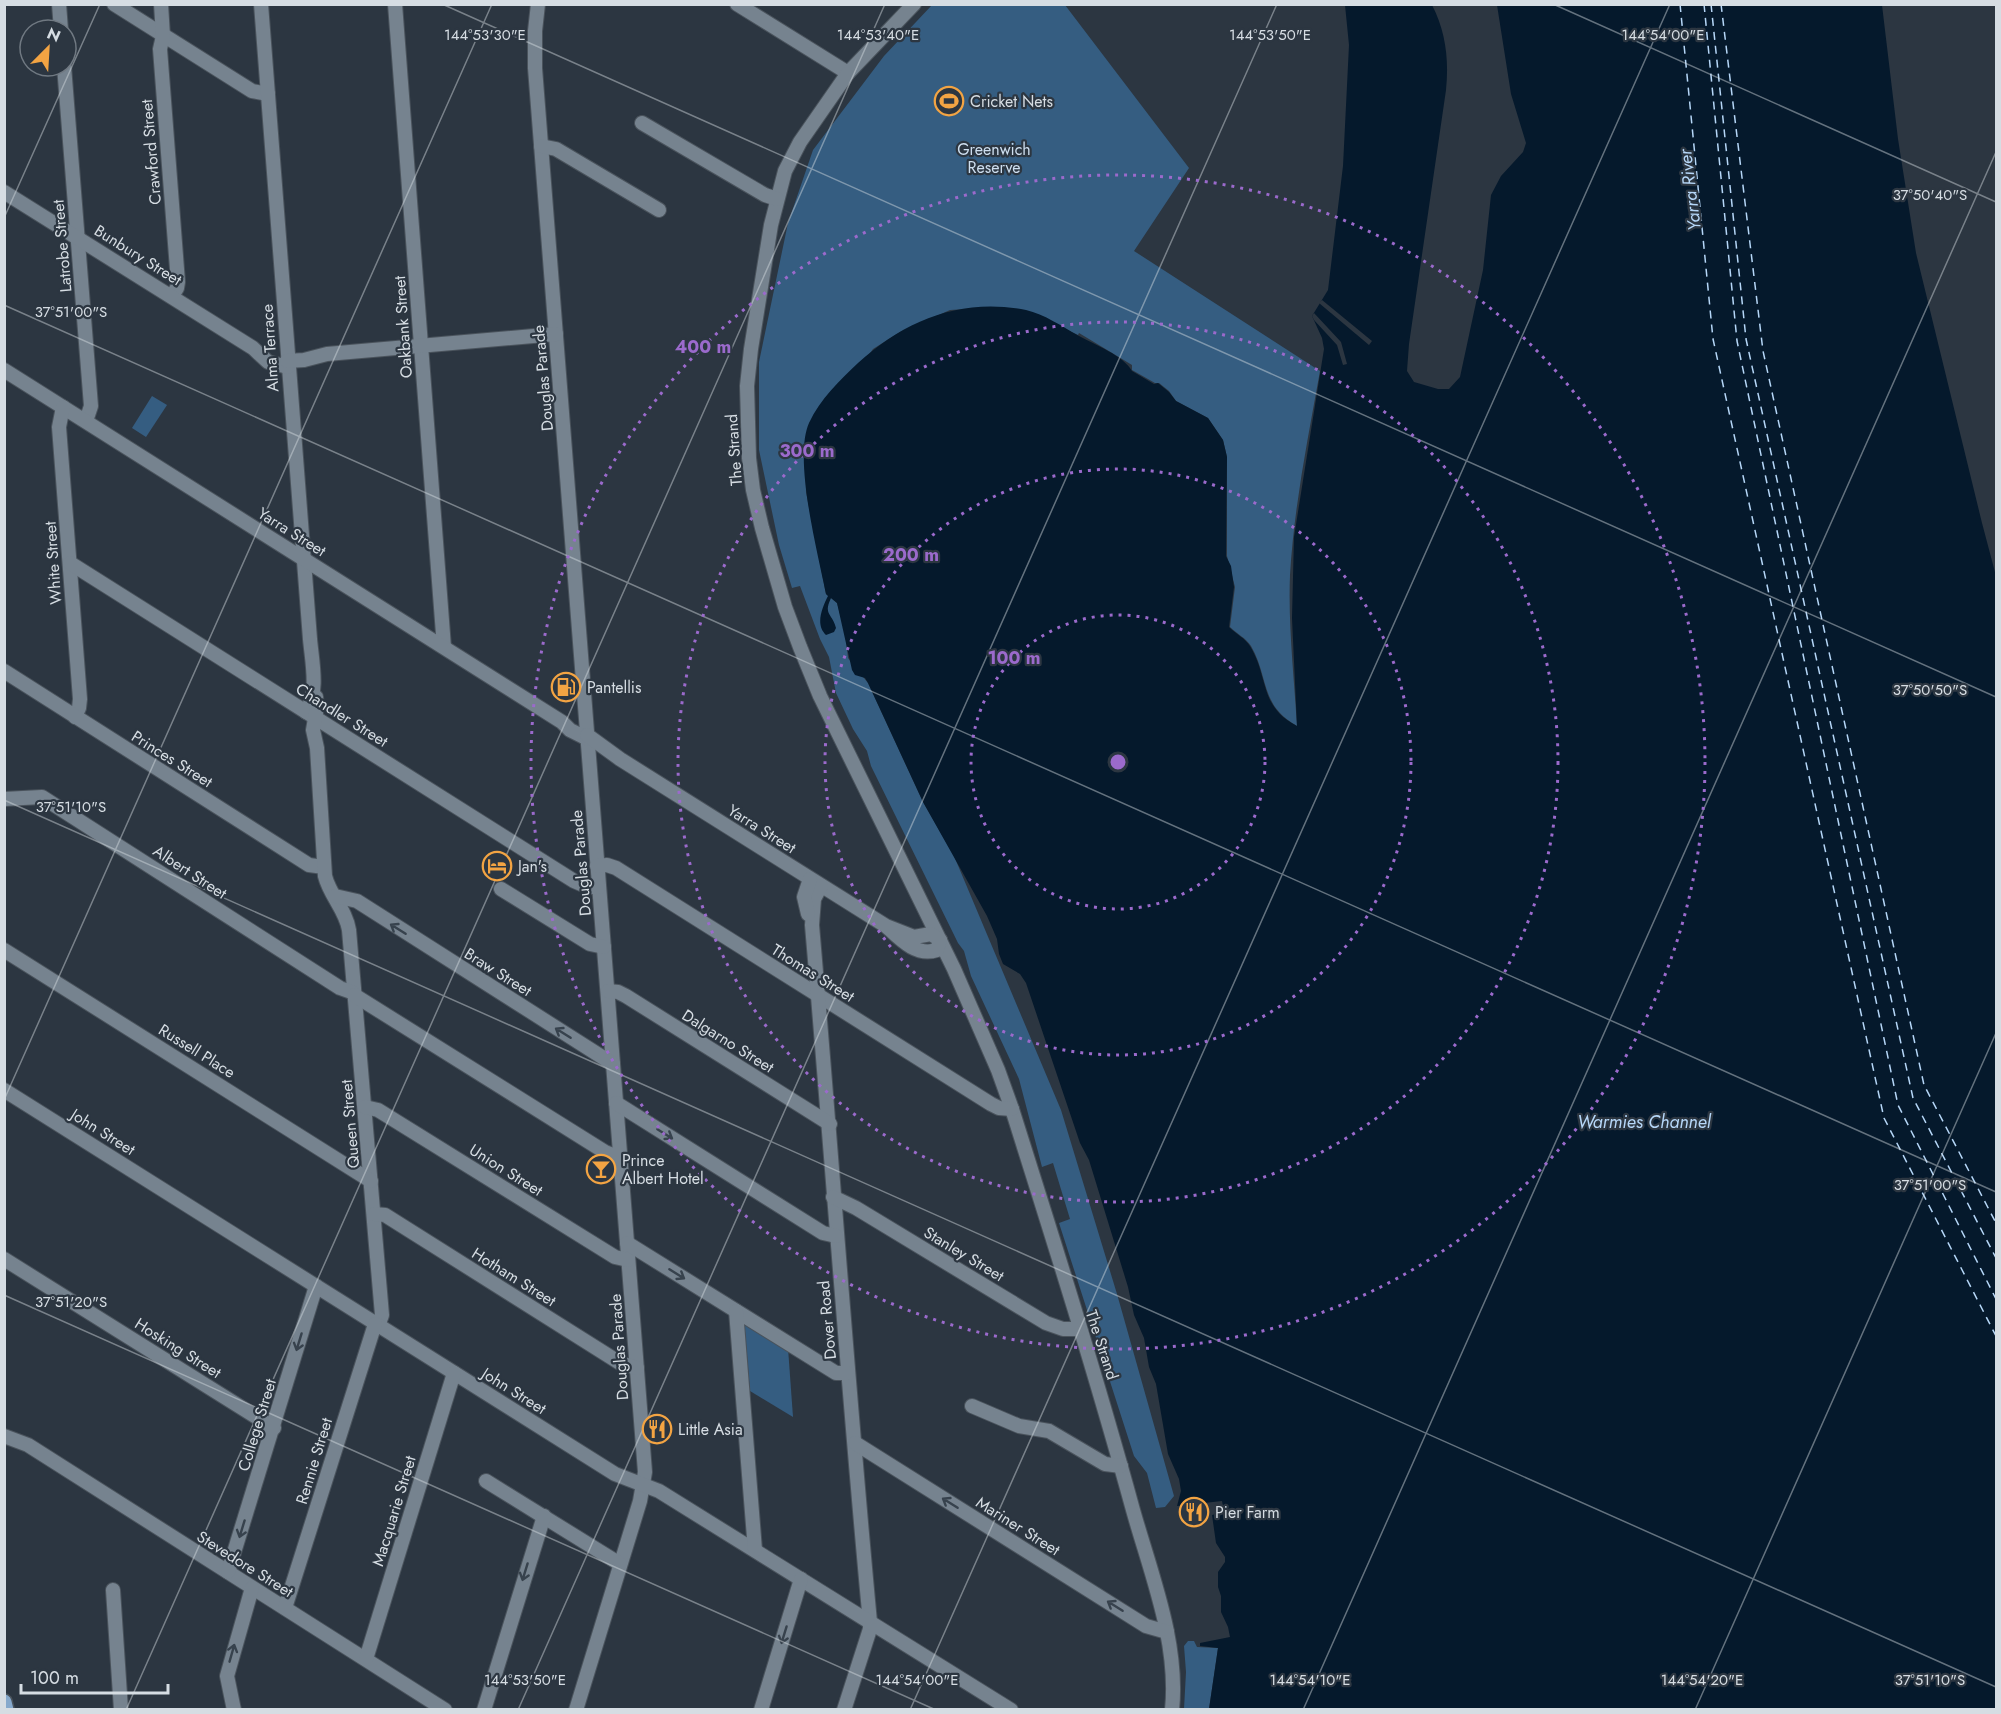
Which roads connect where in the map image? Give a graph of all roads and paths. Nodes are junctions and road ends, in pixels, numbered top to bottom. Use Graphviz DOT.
graph roads {
  1 [pos="114,4"];
  2 [pos="161,4"];
  3 [pos="261,4"];
  4 [pos="395,4"];
  5 [pos="538,4"];
  6 [pos="737,4"];
  7 [pos="754,4"];
  8 [pos="914,4"];
  9 [pos="163,36"];
  10 [pos="851,70"];
  11 [pos="65,78"];
  12 [pos="268,94"];
  13 [pos="642,123"];
  14 [pos="541,146"];
  15 [pos="4,192"];
  16 [pos="777,199"];
  17 [pos="659,210"];
  18 [pos="78,237"];
  19 [pos="172,296"];
  20 [pos="556,334"];
  21 [pos="421,346"];
  22 [pos="287,359"];
  23 [pos="4,370"];
  24 [pos="63,407"];
  25 [pos="86,421"];
  26 [pos="304,559"];
  27 [pos="70,563"];
  28 [pos="444,647"];
  29 [pos="4,671"];
  30 [pos="75,717"];
  31 [pos="314,718"];
  32 [pos="587,731"];
  33 [pos="589,758"];
  34 [pos="620,759"];
  35 [pos="4,799"];
  36 [pos="597,866"];
  37 [pos="324,867"];
  38 [pos="816,883"];
  39 [pos="599,887"];
  40 [pos="501,889"];
  41 [pos="334,896"];
  42 [pos="366,909"];
  43 [pos="347,920"];
  44 [pos="936,942"];
  45 [pos="604,946"];
  46 [pos="4,950"];
  47 [pos="608,991"];
  48 [pos="354,994"];
  49 [pos="818,995"];
  50 [pos="613,1064"];
  51 [pos="4,1090"];
  52 [pos="616,1103"];
  53 [pos="366,1107"];
  54 [pos="1012,1108"];
  55 [pos="830,1124"];
  56 [pos="620,1155"];
  57 [pos="371,1180"];
  58 [pos="834,1197"];
  59 [pos="374,1214"];
  60 [pos="836,1236"];
  61 [pos="627,1243"];
  62 [pos="4,1259"];
  63 [pos="628,1260"];
  64 [pos="316,1286"];
  65 [pos="736,1311"];
  66 [pos="376,1325"];
  67 [pos="1079,1329"];
  68 [pos="637,1368"];
  69 [pos="453,1373"];
  70 [pos="848,1373"];
  71 [pos="972,1406"];
  72 [pos="4,1427"];
  73 [pos="274,1428"];
  74 [pos="4,1436"];
  75 [pos="855,1443"];
  76 [pos="28,1445"];
  77 [pos="1121,1466"];
  78 [pos="486,1481"];
  79 [pos="644,1485"];
  80 [pos="544,1516"];
  81 [pos="755,1550"];
  82 [pos="620,1564"];
  83 [pos="228,1572"];
  84 [pos="801,1579"];
  85 [pos="252,1588"];
  86 [pos="113,1590"];
  87 [pos="285,1608"];
  88 [pos="870,1622"];
  89 [pos="1167,1632"];
  90 [pos="366,1659"];
  91 [pos="4,1702"];
  92 [pos="6,1710"];
  93 [pos="121,1710"];
  94 [pos="234,1710"];
  95 [pos="445,1710"];
  96 [pos="484,1710"];
  97 [pos="576,1710"];
  98 [pos="761,1710"];
  99 [pos="844,1710"];
  100 [pos="1011,1710"];
  101 [pos="1172,1710"];
  1 -- 9 [label="street"];
  2 -- 9 [label="street, Crawford Street"];
  3 -- 12 [label="street, Alma Terrace"];
  4 -- 21 [label="street, Oakbank Street"];
  5 -- 14 [label="street, Douglas Parade"];
  6 -- 10 [label="street"];
  7 -- 10 [label="street"];
  8 -- 10 [label="street, The Strand"];
  9 -- 12 [label="street"];
  9 -- 19 [label="street, Crawford Street"];
  10 -- 16 [label="street, The Strand"];
  11 -- 18 [label="street, Latrobe Street"];
  12 -- 22 [label="street, Alma Terrace"];
  13 -- 16 [label="street"];
  14 -- 17 [label="street"];
  14 -- 20 [label="street, Douglas Parade"];
  15 -- 18 [label="street, Bunbury Street"];
  16 -- 44 [label="street, The Strand"];
  18 -- 19 [label="street, Bunbury Street"];
  18 -- 25 [label="street, Latrobe Street"];
  19 -- 22 [label="street, Bunbury Street"];
  20 -- 21 [label="street, Bunbury Street"];
  20 -- 32 [label="street, Douglas Parade"];
  21 -- 22 [label="street, Bunbury Street"];
  21 -- 28 [label="street, Oakbank Street"];
  22 -- 26 [label="street, Alma Terrace"];
  23 -- 24 [label="street, Yarra Street"];
  24 -- 25 [label="street, Yarra Street"];
  24 -- 27 [label="street, White Street"];
  25 -- 26 [label="street, Yarra Street"];
  26 -- 28 [label="street, Yarra Street"];
  26 -- 31 [label="street, Alma Terrace"];
  27 -- 30 [label="street, White Street"];
  27 -- 31 [label="street, Chandler Street"];
  28 -- 32 [label="street, Yarra Street"];
  29 -- 30 [label="street, Princes Street"];
  30 -- 37 [label="street, Princes Street"];
  31 -- 37 [label="street, Alma Terrace"];
  31 -- 39 [label="street, Chandler Street"];
  32 -- 33 [label="street, Douglas Parade"];
  32 -- 34 [label="street, Yarra Street"];
  33 -- 34 [label="street, Yarra Street"];
  33 -- 36 [label="street, Douglas Parade"];
  34 -- 38 [label="street, Yarra Street"];
  35 -- 48 [label="street, Albert Street"];
  36 -- 39 [label="street, Douglas Parade"];
  36 -- 49 [label="street, Thomas Street"];
  37 -- 41 [label="street, Alma Terrace"];
  38 -- 44 [label="street, Yarra Street"];
  38 -- 49 [label="street, Dover Road"];
  39 -- 45 [label="street, Douglas Parade"];
  40 -- 45 [label="street"];
  41 -- 42 [label="street, Braw Street"];
  41 -- 43 [label="street, Alma Terrace"];
  42 -- 43 [label="street"];
  50 -- 42 [label="street, Braw Street, one-way"];
  43 -- 48 [label="street, Queen Street"];
  44 -- 54 [label="street, The Strand"];
  45 -- 47 [label="street, Douglas Parade"];
  46 -- 57 [label="street, Russell Place"];
  47 -- 50 [label="street, Douglas Parade"];
  47 -- 55 [label="street, Dalgarno Street"];
  48 -- 53 [label="street, Queen Street"];
  48 -- 56 [label="street, Albert Street"];
  49 -- 54 [label="street, Thomas Street"];
  49 -- 55 [label="street, Dover Road"];
  50 -- 52 [label="street, Douglas Parade"];
  51 -- 64 [label="street, John Street"];
  52 -- 56 [label="street, Douglas Parade"];
  52 -- 60 [label="street, one-way"];
  53 -- 57 [label="street, Queen Street"];
  53 -- 63 [label="street, Union Street"];
  54 -- 67 [label="street, The Strand"];
  55 -- 58 [label="street, Dover Road"];
  56 -- 61 [label="street, Douglas Parade"];
  57 -- 59 [label="street, Queen Street"];
  58 -- 60 [label="street, Dover Road"];
  58 -- 67 [label="street, Stanley Street"];
  59 -- 66 [label="street, Queen Street"];
  59 -- 68 [label="street, Hotham Street"];
  60 -- 70 [label="street, Dover Road"];
  61 -- 63 [label="street, Douglas Parade"];
  61 -- 65 [label="street, one-way"];
  62 -- 73 [label="street, Hosking Street"];
  63 -- 68 [label="street, Douglas Parade"];
  64 -- 66 [label="street, John Street"];
  64 -- 73 [label="street, College Street, one-way"];
  65 -- 70 [label="street"];
  65 -- 81 [label="street"];
  66 -- 69 [label="street, John Street"];
  66 -- 87 [label="street, Rennie Street"];
  67 -- 77 [label="street, The Strand"];
  68 -- 79 [label="street, Douglas Parade"];
  69 -- 79 [label="street, John Street"];
  69 -- 90 [label="street, Macquarie Street"];
  70 -- 75 [label="street, Dover Road"];
  71 -- 77 [label="street"];
  72 -- 76 [label="street, Stevedore Street"];
  73 -- 83 [label="street, College Street, one-way"];
  74 -- 76 [label="street, Stevedore Street"];
  75 -- 88 [label="street, Dover Road"];
  89 -- 75 [label="street, Mariner Street, one-way"];
  76 -- 83 [label="street, Stevedore Street"];
  77 -- 89 [label="street, The Strand"];
  78 -- 80 [label="street"];
  79 -- 81 [label="street, John Street"];
  79 -- 82 [label="street, Douglas Parade"];
  80 -- 82 [label="street"];
  80 -- 96 [label="street, one-way"];
  81 -- 84 [label="street, John Street"];
  82 -- 97 [label="street, Douglas Parade"];
  83 -- 85 [label="street, Stevedore Street"];
  84 -- 88 [label="street, John Street"];
  84 -- 98 [label="street, one-way"];
  85 -- 87 [label="street, Stevedore Street"];
  94 -- 85 [label="street, one-way"];
  86 -- 93 [label="street"];
  87 -- 90 [label="street, Stevedore Street"];
  88 -- 99 [label="street, Dover Road"];
  88 -- 100 [label="street, John Street"];
  89 -- 101 [label="street, The Strand"];
  90 -- 95 [label="street, Stevedore Street"];
  91 -- 92 [label="main road"];
}
